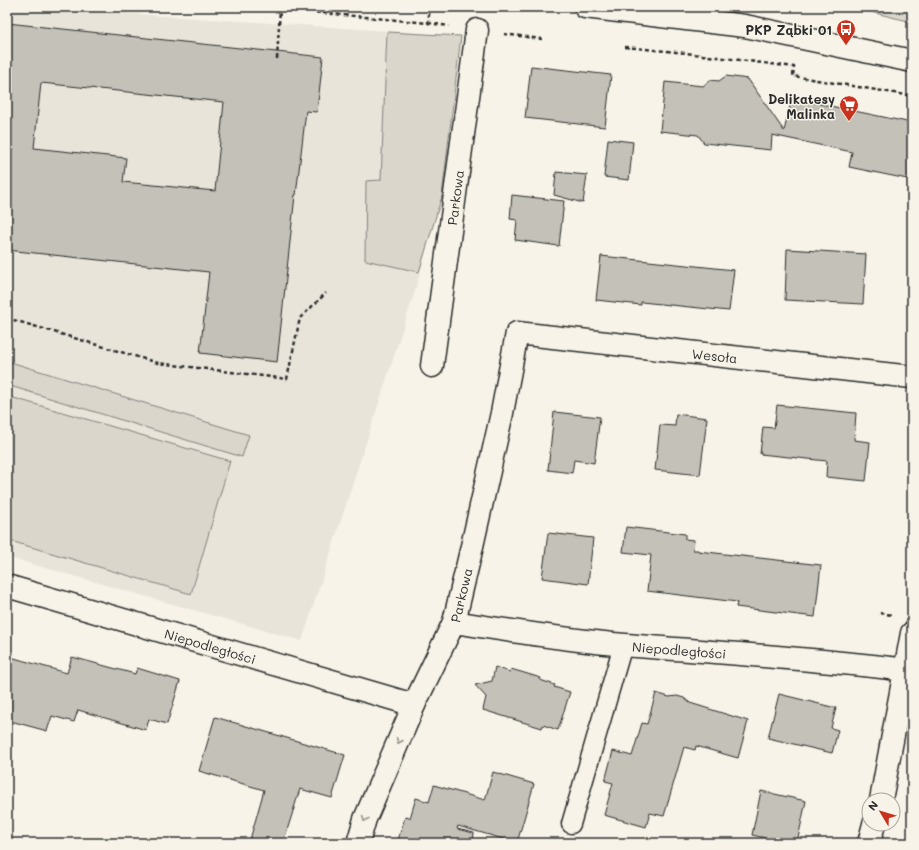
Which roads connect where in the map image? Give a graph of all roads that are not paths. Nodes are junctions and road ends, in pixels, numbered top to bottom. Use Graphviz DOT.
graph roads {
  1 [pos="585,7"];
  2 [pos="477,30"];
  3 [pos="912,61"];
  4 [pos="516,333"];
  5 [pos="432,366"];
  6 [pos="912,377"];
  7 [pos="7,586"];
  8 [pos="454,622"];
  9 [pos="912,633"];
  10 [pos="624,645"];
  11 [pos="906,670"];
  12 [pos="414,706"];
  13 [pos="883,792"];
  14 [pos="571,824"];
  15 [pos="872,832"];
  16 [pos="358,843"];
  17 [pos="869,843"];
  1 -- 3 [label="street"];
  2 -- 5 [label="street, Parkowa"];
  4 -- 6 [label="street, Wesoła"];
  4 -- 8 [label="street, Parkowa"];
  7 -- 12 [label="street, Niepodległości"];
  8 -- 10 [label="street, Niepodległości"];
  8 -- 12 [label="street, Parkowa"];
  9 -- 11 [label="street"];
  10 -- 11 [label="street, Niepodległości"];
  10 -- 14 [label="lane"];
  11 -- 13 [label="street"];
  12 -- 16 [label="street, Parkowa, one-way"];
  15 -- 17 [label="street"];
}
